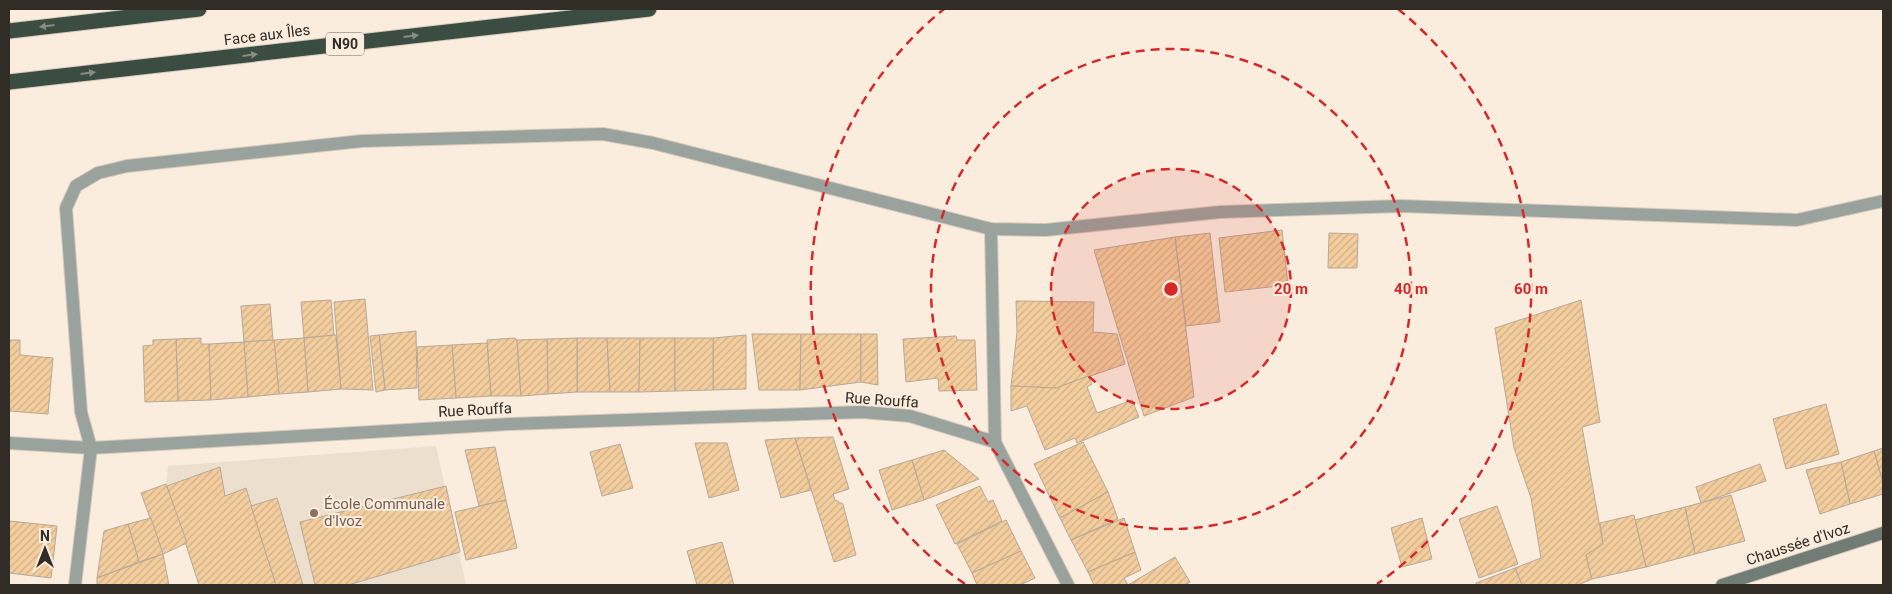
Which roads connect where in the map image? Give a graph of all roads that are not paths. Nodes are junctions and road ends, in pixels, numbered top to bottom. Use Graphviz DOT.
graph roads {
  1 [pos="200,9"];
  2 [pos="649,9"];
  3 [pos="9,31"];
  4 [pos="9,82"];
  5 [pos="1883,201"];
  6 [pos="991,229"];
  7 [pos="995,442"];
  8 [pos="9,443"];
  9 [pos="91,448"];
  10 [pos="1883,533"];
  11 [pos="75,585"];
  12 [pos="1068,585"];
  13 [pos="1722,585"];
  1 -- 3 [label="highway, one-way"];
  4 -- 2 [label="highway, Face aux Îles / N90, one-way"];
  5 -- 6 [label="street"];
  6 -- 7 [label="street"];
  6 -- 9 [label="street"];
  7 -- 9 [label="street, Rue Rouffa"];
  7 -- 12 [label="street"];
  8 -- 9 [label="street, Rue Rouffa"];
  9 -- 11 [label="street"];
  10 -- 13 [label="main road, Chaussée d'Ivoz"];
}
